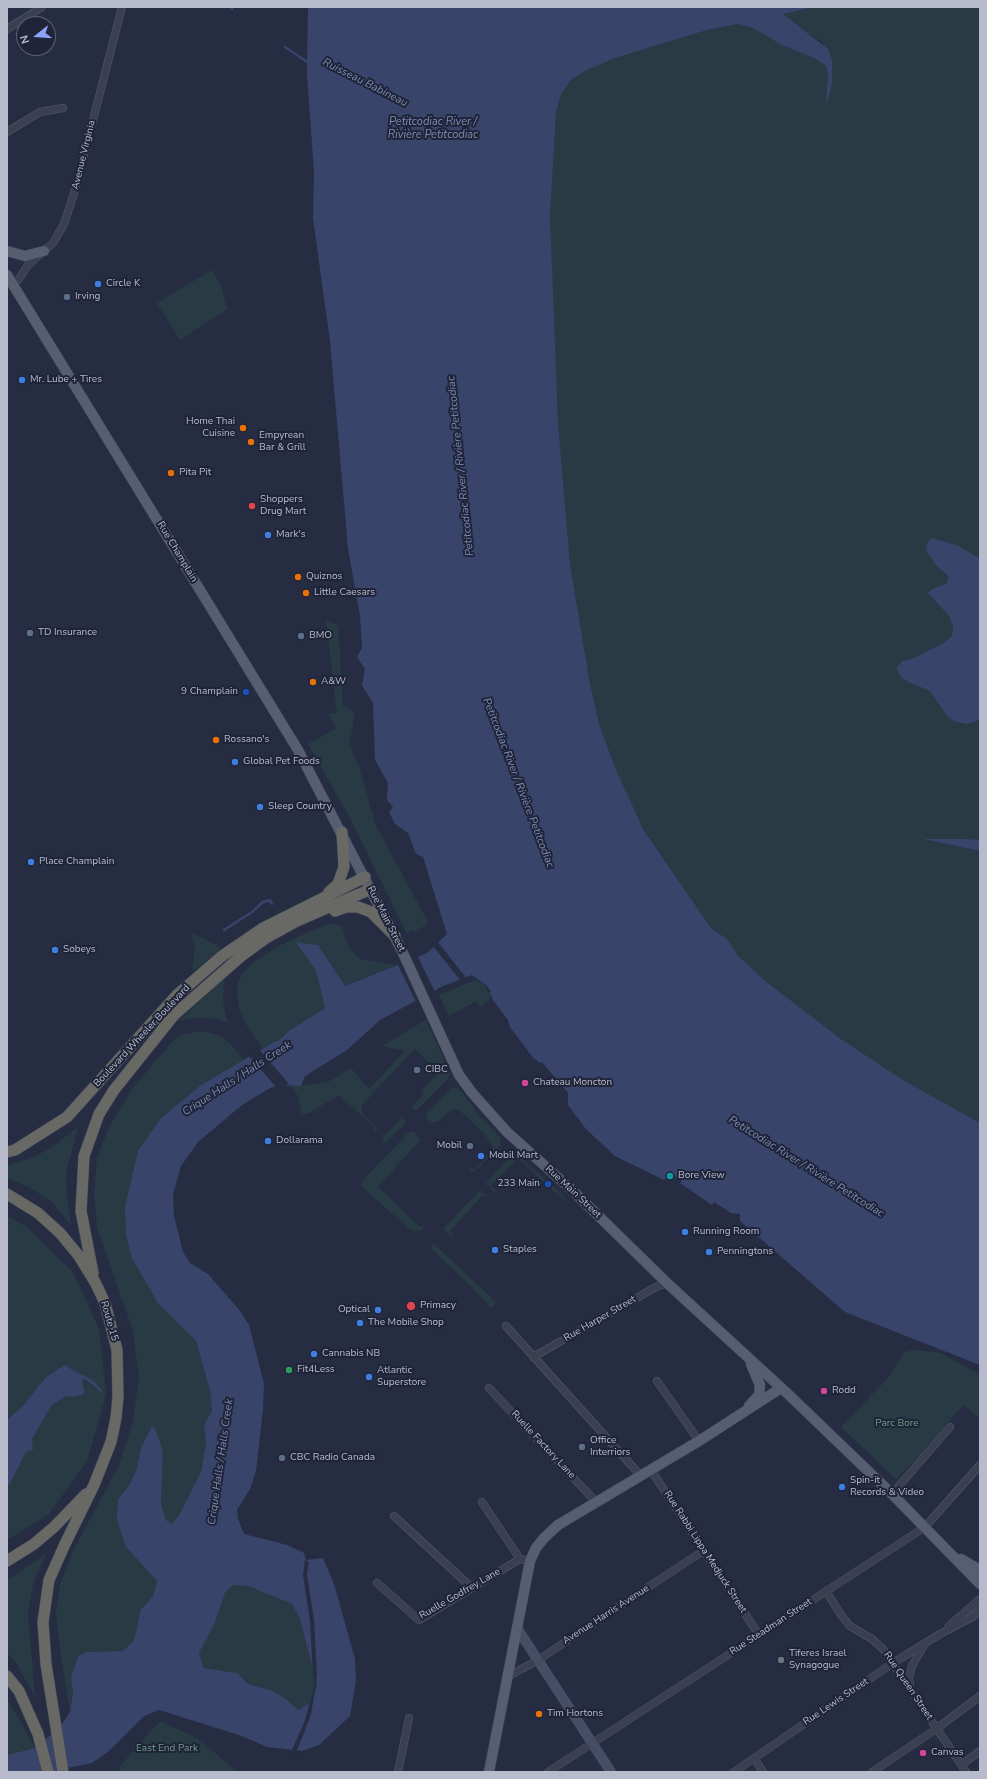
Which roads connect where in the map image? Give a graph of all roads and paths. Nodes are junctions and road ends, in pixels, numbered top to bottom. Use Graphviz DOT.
graph roads {
  1 [pos="42,7"];
  2 [pos="122,7"];
  3 [pos="7,30"];
  4 [pos="63,108"];
  5 [pos="7,132"];
  6 [pos="7,251"];
  7 [pos="44,251"];
  8 [pos="11,282"];
  9 [pos="342,832"];
  10 [pos="365,877"];
  11 [pos="371,889"];
  12 [pos="322,899"];
  13 [pos="297,921"];
  14 [pos="394,936"];
  15 [pos="7,1152"];
  16 [pos="7,1194"];
  17 [pos="95,1282"];
  18 [pos="667,1283"];
  19 [pos="506,1326"];
  20 [pos="533,1357"];
  21 [pos="749,1359"];
  22 [pos="657,1380"];
  23 [pos="489,1388"];
  24 [pos="781,1388"];
  25 [pos="742,1414"];
  26 [pos="950,1427"];
  27 [pos="699,1441"];
  28 [pos="980,1465"];
  29 [pos="651,1470"];
  30 [pos="640,1476"];
  31 [pos="94,1485"];
  32 [pos="892,1494"];
  33 [pos="482,1502"];
  34 [pos="596,1502"];
  35 [pos="394,1516"];
  36 [pos="925,1527"];
  37 [pos="704,1551"];
  38 [pos="949,1552"];
  39 [pos="520,1559"];
  40 [pos="7,1561"];
  41 [pos="530,1561"];
  42 [pos="980,1570"];
  43 [pos="377,1583"];
  44 [pos="980,1584"];
  45 [pos="471,1587"];
  46 [pos="826,1592"];
  47 [pos="980,1599"];
  48 [pos="980,1611"];
  49 [pos="517,1628"];
  50 [pos="940,1634"];
  51 [pos="759,1635"];
  52 [pos="926,1643"];
  53 [pos="538,1660"];
  54 [pos="893,1663"];
  55 [pos="7,1676"];
  56 [pos="507,1677"];
  57 [pos="910,1688"];
  58 [pos="980,1696"];
  59 [pos="409,1718"];
  60 [pos="936,1729"];
  61 [pos="592,1744"];
  62 [pos="980,1751"];
  63 [pos="754,1758"];
  64 [pos="961,1765"];
  65 [pos="48,1772"];
  66 [pos="63,1772"];
  67 [pos="398,1772"];
  68 [pos="489,1772"];
  69 [pos="548,1772"];
  70 [pos="610,1772"];
  71 [pos="734,1772"];
  72 [pos="763,1772"];
  73 [pos="872,1772"];
  74 [pos="966,1772"];
  1 -- 3 [label="street"];
  2 -- 7 [label="street, Avenue Virginia"];
  4 -- 5 [label="street"];
  6 -- 7 [label="main road"];
  7 -- 8 [label="street, Avenue Virginia"];
  8 -- 9 [label="main road, Rue Champlain"];
  9 -- 10 [label="main road, Rue Champlain"];
  9 -- 12 [label="highway"];
  10 -- 11 [label="main road, Rue Main Street"];
  10 -- 12 [label="highway, Boulevard Wheeler Boulevard"];
  11 -- 13 [label="highway, Boulevard Wheeler Boulevard"];
  11 -- 14 [label="main road, Rue Main Street"];
  12 -- 15 [label="highway, Boulevard Wheeler Boulevard"];
  13 -- 14 [label="highway"];
  13 -- 17 [label="highway, Boulevard Wheeler Boulevard"];
  14 -- 18 [label="main road, Rue Main Street"];
  16 -- 17 [label="highway, Route 15"];
  17 -- 31 [label="highway, Route 15"];
  18 -- 20 [label="street, Rue Harper Street"];
  18 -- 21 [label="main road, Rue Main Street"];
  19 -- 20 [label="street"];
  20 -- 30 [label="street"];
  21 -- 24 [label="main road, Rue Main Street"];
  21 -- 25 [label="main road"];
  22 -- 27 [label="street"];
  23 -- 34 [label="street, Ruelle Factory Lane"];
  24 -- 25 [label="main road"];
  24 -- 32 [label="main road, Rue Main Street"];
  25 -- 27 [label="main road"];
  26 -- 32 [label="street"];
  27 -- 29 [label="main road"];
  28 -- 36 [label="street, Rue Steadman Street"];
  29 -- 30 [label="main road"];
  29 -- 37 [label="street, Rue Rabbi Lippa Medjuck Street"];
  30 -- 34 [label="main road"];
  31 -- 40 [label="highway"];
  31 -- 66 [label="highway"];
  32 -- 36 [label="main road, Rue Main Street"];
  33 -- 39 [label="street"];
  34 -- 41 [label="main road"];
  35 -- 45 [label="street"];
  36 -- 38 [label="main road, Rue Main Street"];
  36 -- 46 [label="street, Rue Steadman Street"];
  37 -- 51 [label="street, Rue Rabbi Lippa Medjuck Street"];
  37 -- 53 [label="street, Avenue Harris Avenue"];
  38 -- 42 [label="main road"];
  38 -- 44 [label="main road, Rue Main Street"];
  39 -- 41 [label="street"];
  39 -- 45 [label="street, Ruelle Godfrey Lane"];
  41 -- 49 [label="main road"];
  43 -- 45 [label="street, Ruelle Godfrey Lane"];
  46 -- 51 [label="street, Rue Steadman Street"];
  46 -- 54 [label="street, Rue Queen Street"];
  47 -- 50 [label="street, Rue Lewis Street"];
  48 -- 50 [label="street, Rue Lewis Street"];
  49 -- 53 [label="main road"];
  49 -- 56 [label="main road"];
  50 -- 52 [label="street, Rue Lewis Street"];
  51 -- 61 [label="street, Rue Steadman Street"];
  52 -- 54 [label="street, Rue Lewis Street"];
  52 -- 57 [label="street"];
  53 -- 56 [label="street, Avenue Harris Avenue"];
  53 -- 61 [label="main road"];
  54 -- 57 [label="street, Rue Queen Street"];
  54 -- 63 [label="street, Rue Lewis Street"];
  55 -- 65 [label="highway"];
  56 -- 68 [label="main road"];
  57 -- 60 [label="street, Rue Queen Street"];
  58 -- 60 [label="street"];
  59 -- 67 [label="street"];
  60 -- 64 [label="street, Rue Queen Street"];
  60 -- 73 [label="street"];
  61 -- 69 [label="street, Rue Steadman Street"];
  61 -- 70 [label="main road"];
  62 -- 64 [label="street"];
  63 -- 71 [label="street, Rue Lewis Street"];
  63 -- 72 [label="street"];
  64 -- 74 [label="street, Rue Queen Street"];
}
